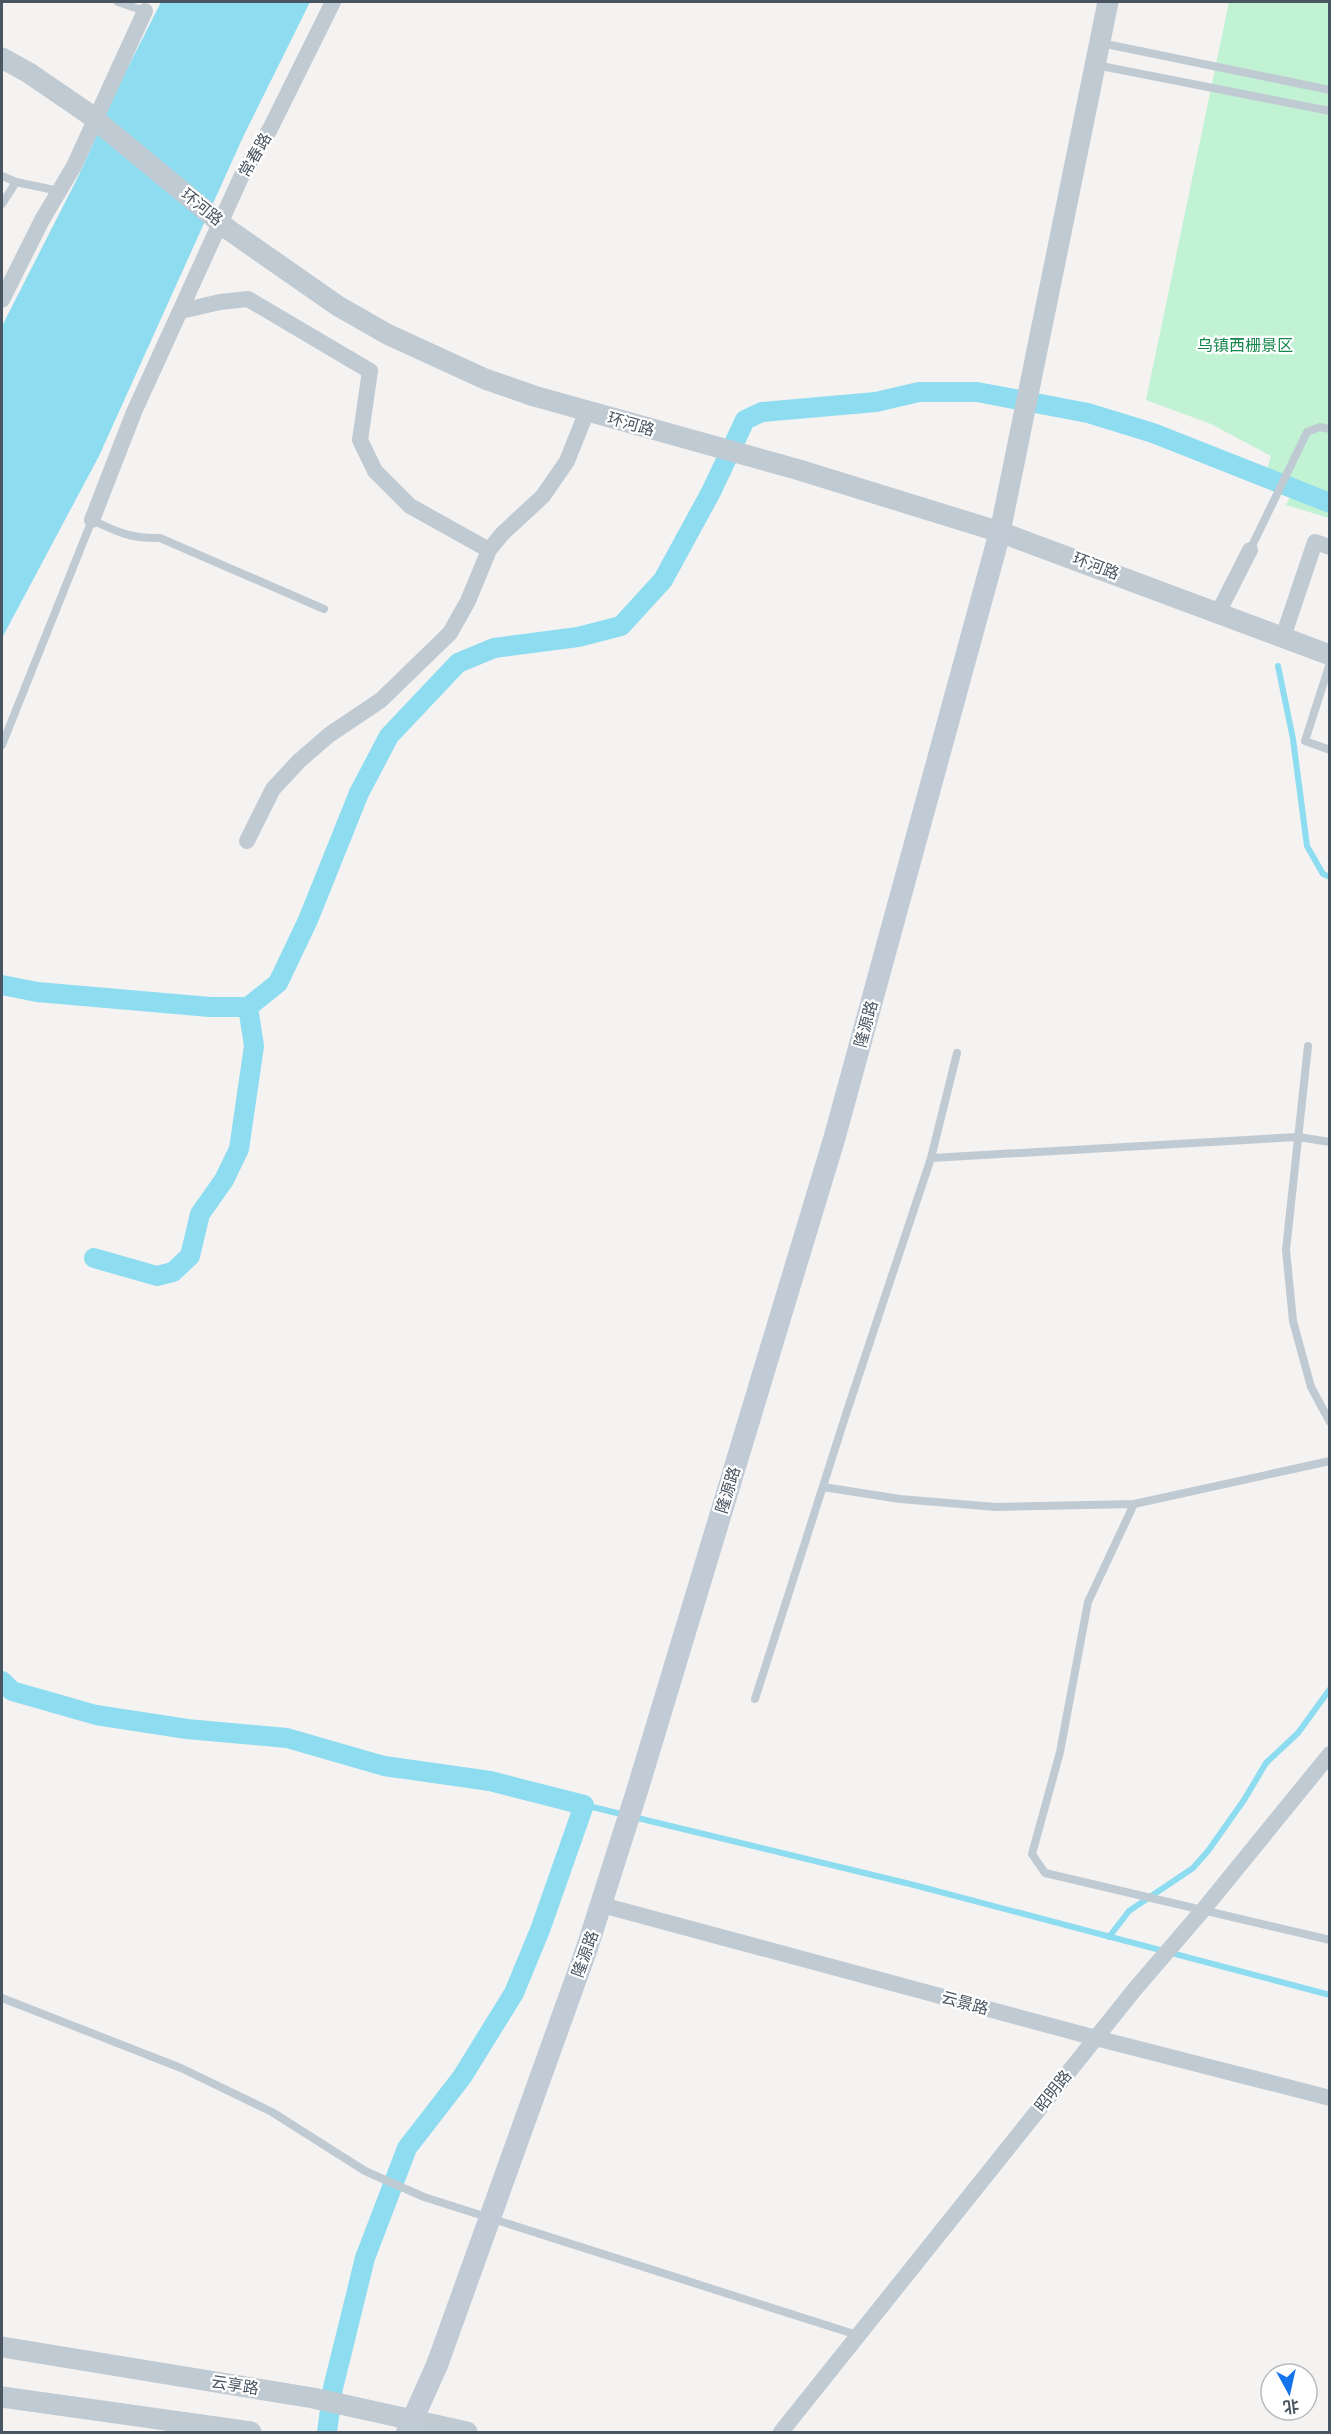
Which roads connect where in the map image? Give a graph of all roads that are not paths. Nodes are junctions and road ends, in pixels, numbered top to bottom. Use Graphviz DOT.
graph roads {
  1 [pos="118,2"];
  2 [pos="333,2"];
  3 [pos="1108,2"];
  4 [pos="145,11"];
  5 [pos="1100,43"];
  6 [pos="2,58"];
  7 [pos="1095,65"];
  8 [pos="1329,90"];
  9 [pos="1329,111"];
  10 [pos="2,176"];
  11 [pos="16,182"];
  12 [pos="59,191"];
  13 [pos="2,204"];
  14 [pos="2,300"];
  15 [pos="181,311"];
  16 [pos="587,411"];
  17 [pos="1329,429"];
  18 [pos="92,520"];
  19 [pos="1000,532"];
  20 [pos="1329,547"];
  21 [pos="489,550"];
  22 [pos="1250,550"];
  23 [pos="324,609"];
  24 [pos="1218,613"];
  25 [pos="1283,637"];
  26 [pos="1329,655"];
  27 [pos="1329,663"];
  28 [pos="2,745"];
  29 [pos="1329,750"];
  30 [pos="247,841"];
  31 [pos="1308,1046"];
  32 [pos="957,1053"];
  33 [pos="1298,1137"];
  34 [pos="1329,1142"];
  35 [pos="931,1158"];
  36 [pos="1329,1422"];
  37 [pos="1329,1461"];
  38 [pos="823,1487"];
  39 [pos="1134,1504"];
  40 [pos="755,1699"];
  41 [pos="1329,1754"];
  42 [pos="602,1905"];
  43 [pos="1203,1910"];
  44 [pos="1329,1940"];
  45 [pos="2,1998"];
  46 [pos="1096,2038"];
  47 [pos="1329,2098"];
  48 [pos="854,2334"];
  49 [pos="2,2347"];
  50 [pos="2,2397"];
  51 [pos="409,2426"];
  52 [pos="250,2433"];
  53 [pos="467,2433"];
  54 [pos="781,2433"];
  1 -- 4 [label="lane"];
  2 -- 15 [label="street, 常春路"];
  3 -- 5 [label="street"];
  4 -- 12 [label="street"];
  5 -- 7 [label="street"];
  5 -- 8 [label="lane"];
  6 -- 16 [label="street, 环河路, bridge"];
  7 -- 9 [label="lane"];
  7 -- 19 [label="street"];
  10 -- 11 [label="lane"];
  11 -- 12 [label="lane"];
  11 -- 13 [label="lane"];
  12 -- 14 [label="street"];
  15 -- 18 [label="street, 常春路"];
  15 -- 21 [label="street"];
  16 -- 19 [label="street, 环河路"];
  16 -- 21 [label="street"];
  17 -- 22 [label="lane"];
  18 -- 23 [label="lane"];
  18 -- 28 [label="lane"];
  19 -- 24 [label="street, 环河路"];
  19 -- 42 [label="main road, 隆源路"];
  20 -- 25 [label="street"];
  21 -- 30 [label="street"];
  22 -- 24 [label="street"];
  24 -- 25 [label="street, 环河路"];
  25 -- 26 [label="street, 环河路"];
  27 -- 29 [label="lane"];
  31 -- 33 [label="lane"];
  32 -- 35 [label="lane"];
  33 -- 34 [label="lane"];
  33 -- 35 [label="lane"];
  33 -- 36 [label="lane"];
  35 -- 38 [label="lane"];
  37 -- 39 [label="lane"];
  38 -- 39 [label="lane"];
  38 -- 40 [label="lane"];
  39 -- 43 [label="lane"];
  41 -- 43 [label="street, 昭明路"];
  42 -- 46 [label="street, 云景路"];
  42 -- 51 [label="main road, 隆源路, bridge"];
  43 -- 44 [label="lane"];
  43 -- 46 [label="street, 昭明路"];
  45 -- 48 [label="lane"];
  46 -- 47 [label="street, 云景路"];
  46 -- 54 [label="street, 昭明路"];
  49 -- 51 [label="street, 云享路"];
  50 -- 52 [label="street"];
  51 -- 53 [label="street, 云享路"];
}
